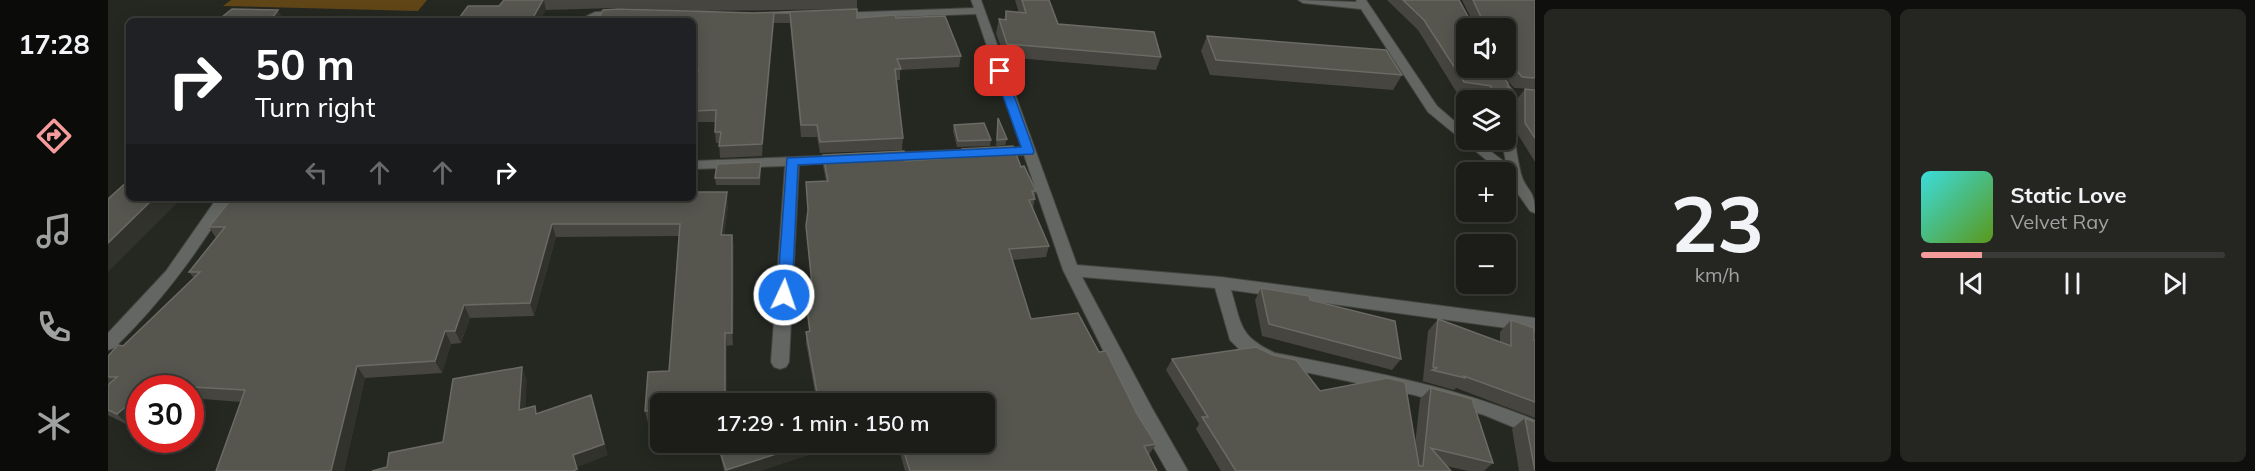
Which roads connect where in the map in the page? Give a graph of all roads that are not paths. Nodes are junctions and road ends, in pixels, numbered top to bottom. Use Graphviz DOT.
graph roads {
  1 [pos="1303,0"];
  2 [pos="1363,3"];
  3 [pos="977,6"];
  4 [pos="631,15"];
  5 [pos="826,16"];
  6 [pos="588,18"];
  7 [pos="1498,78"];
  8 [pos="1507,90"];
  9 [pos="1516,93"];
  10 [pos="1526,94"];
  11 [pos="1456,130"];
  12 [pos="1481,150"];
  13 [pos="1028,151"];
  14 [pos="792,161"];
  15 [pos="1496,162"];
  16 [pos="696,165"];
  17 [pos="1516,179"];
  18 [pos="222,201"];
  19 [pos="1535,208"];
  20 [pos="1071,270"];
  21 [pos="1221,283"];
  22 [pos="1535,326"];
  23 [pos="108,343"];
  24 [pos="780,362"];
  25 [pos="1535,428"];
  26 [pos="1178,471"];
  1 -- 2 [label="street"];
  2 -- 11 [label="street"];
  3 -- 5 [label="street"];
  3 -- 13 [label="street"];
  4 -- 6 [label="street"];
  7 -- 8 [label="street"];
  9 -- 10 [label="street"];
  12 -- 15 [label="street"];
  13 -- 14 [label="street"];
  13 -- 20 [label="street"];
  14 -- 16 [label="street"];
  14 -- 24 [label="street"];
  17 -- 19 [label="street"];
  18 -- 23 [label="street"];
  20 -- 21 [label="street"];
  20 -- 26 [label="street"];
  21 -- 22 [label="street"];
  21 -- 25 [label="street"];
}
